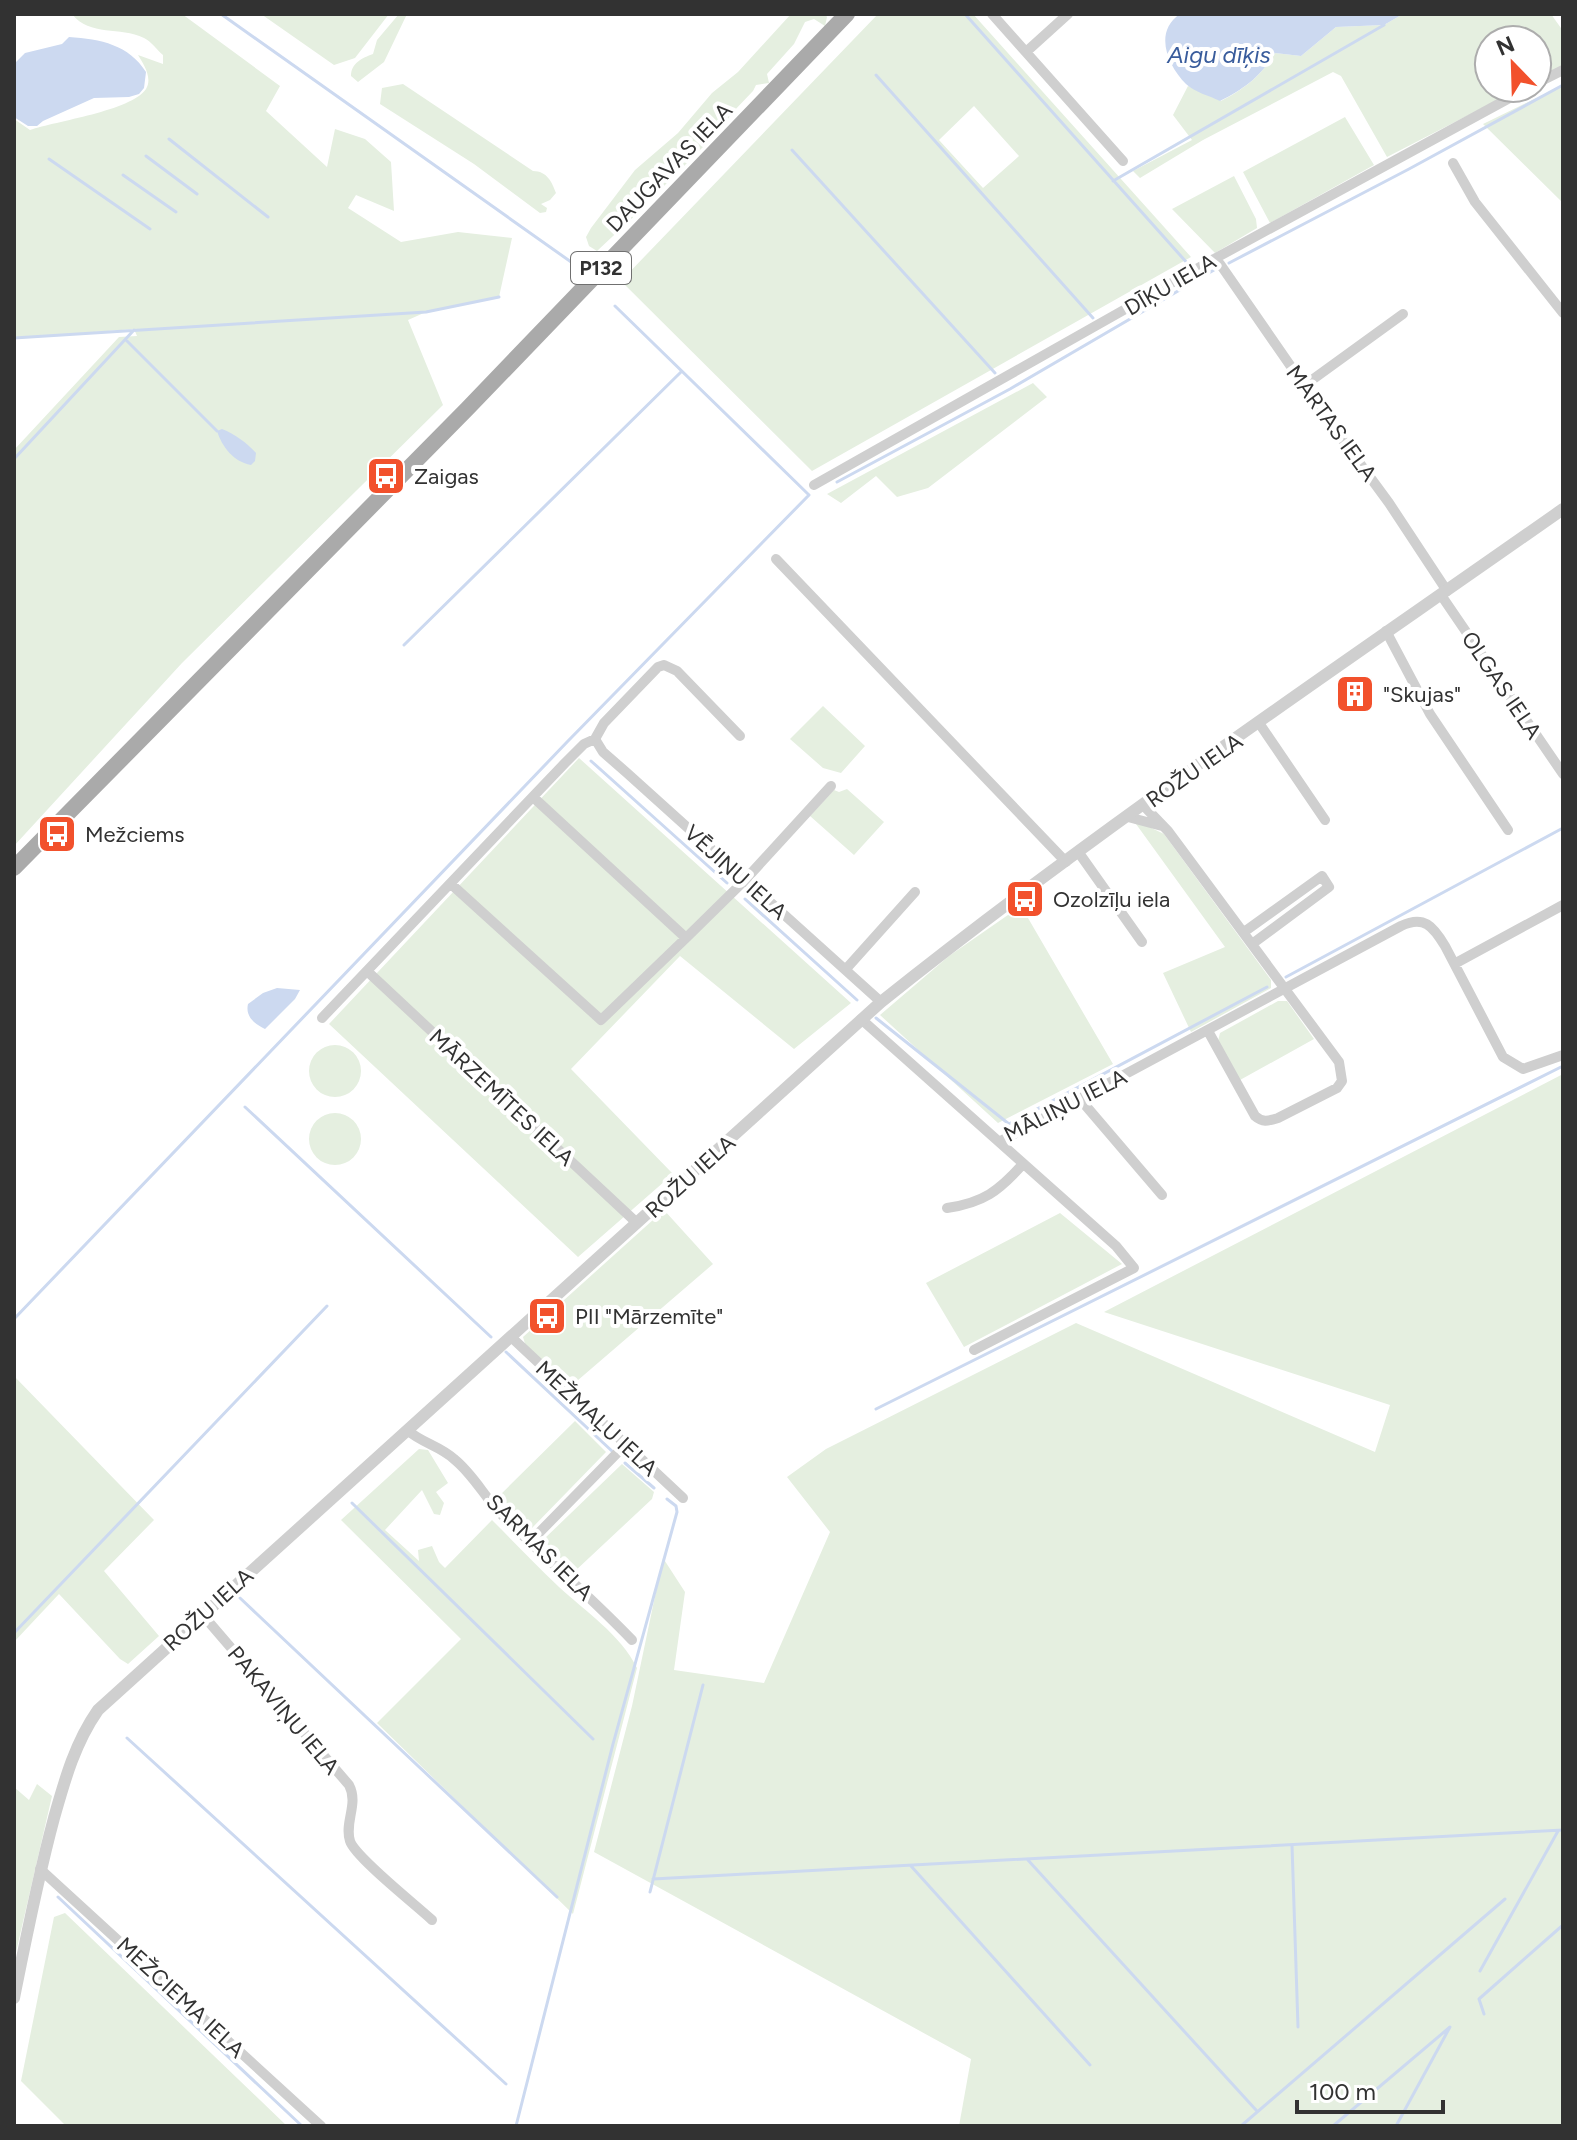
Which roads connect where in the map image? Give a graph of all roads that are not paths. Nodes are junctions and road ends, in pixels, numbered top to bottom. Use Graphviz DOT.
graph roads {
  1 [pos="847,14"];
  2 [pos="992,14"];
  3 [pos="1068,14"];
  4 [pos="1026,52"];
  5 [pos="1499,104"];
  6 [pos="1123,161"];
  7 [pos="1453,163"];
  8 [pos="1214,259"];
  9 [pos="1563,313"];
  10 [pos="1403,314"];
  11 [pos="1305,385"];
  12 [pos="814,485"];
  13 [pos="1563,509"];
  14 [pos="776,559"];
  15 [pos="1444,593"];
  16 [pos="1386,631"];
  17 [pos="1259,723"];
  18 [pos="740,736"];
  19 [pos="595,739"];
  20 [pos="1563,774"];
  21 [pos="831,786"];
  22 [pos="533,797"];
  23 [pos="1143,805"];
  24 [pos="1128,817"];
  25 [pos="1325,820"];
  26 [pos="1164,827"];
  27 [pos="1508,830"];
  28 [pos="1079,853"];
  29 [pos="1066,862"];
  30 [pos="14,868"];
  31 [pos="745,880"];
  32 [pos="451,884"];
  33 [pos="915,892"];
  34 [pos="1563,905"];
  35 [pos="1244,932"];
  36 [pos="686,938"];
  37 [pos="1142,942"];
  38 [pos="1252,944"];
  39 [pos="1456,963"];
  40 [pos="846,969"];
  41 [pos="367,971"];
  42 [pos="1285,990"];
  43 [pos="881,1002"];
  44 [pos="322,1018"];
  45 [pos="861,1019"];
  46 [pos="1208,1031"];
  47 [pos="1563,1055"];
  48 [pos="1080,1099"];
  49 [pos="999,1142"];
  50 [pos="1023,1164"];
  51 [pos="1162,1195"];
  52 [pos="947,1208"];
  53 [pos="637,1223"];
  54 [pos="511,1337"];
  55 [pos="974,1350"];
  56 [pos="407,1430"];
  57 [pos="625,1445"];
  58 [pos="683,1498"];
  59 [pos="529,1543"];
  60 [pos="202,1614"];
  61 [pos="632,1640"];
  62 [pos="40,1869"];
  63 [pos="432,1920"];
  64 [pos="14,1998"];
  65 [pos="321,2126"];
  1 -- 30 [label="main road, DAUGAVAS IELA / P132"];
  2 -- 4 [label="street"];
  3 -- 4 [label="street"];
  4 -- 6 [label="street"];
  5 -- 8 [label="street, DĪĶU IELA"];
  7 -- 9 [label="street"];
  8 -- 11 [label="street, MARTAS IELA"];
  8 -- 12 [label="street, DĪĶU IELA"];
  10 -- 11 [label="street"];
  11 -- 15 [label="street, MARTAS IELA"];
  13 -- 15 [label="street, ROŽU IELA"];
  14 -- 29 [label="street"];
  15 -- 16 [label="street, ROŽU IELA"];
  15 -- 20 [label="street, OLGAS IELA"];
  16 -- 17 [label="street, ROŽU IELA"];
  16 -- 27 [label="street"];
  17 -- 23 [label="street, ROŽU IELA"];
  17 -- 25 [label="street"];
  18 -- 19 [label="street"];
  19 -- 22 [label="street"];
  19 -- 31 [label="street, VĒJIŅU IELA"];
  21 -- 31 [label="street"];
  22 -- 32 [label="street"];
  22 -- 36 [label="street"];
  23 -- 24 [label="street, ROŽU IELA"];
  23 -- 26 [label="street"];
  24 -- 26 [label="street"];
  24 -- 28 [label="street, ROŽU IELA"];
  26 -- 35 [label="street"];
  28 -- 29 [label="street, ROŽU IELA"];
  28 -- 37 [label="street"];
  29 -- 43 [label="street, ROŽU IELA"];
  31 -- 36 [label="street"];
  31 -- 40 [label="street, VĒJIŅU IELA"];
  32 -- 36 [label="street"];
  32 -- 41 [label="street"];
  33 -- 40 [label="street"];
  34 -- 39 [label="street"];
  35 -- 38 [label="street"];
  35 -- 38 [label="street"];
  38 -- 42 [label="street"];
  39 -- 42 [label="street, MĀLIŅU IELA"];
  39 -- 47 [label="street"];
  40 -- 43 [label="street, VĒJIŅU IELA"];
  41 -- 44 [label="street"];
  41 -- 53 [label="street, MĀRZEMĪTES IELA"];
  42 -- 46 [label="street, MĀLIŅU IELA"];
  42 -- 46 [label="street"];
  43 -- 45 [label="street, ROŽU IELA"];
  45 -- 49 [label="street, MĀLIŅU IELA"];
  45 -- 53 [label="street, ROŽU IELA"];
  46 -- 48 [label="street, MĀLIŅU IELA"];
  48 -- 49 [label="street, MĀLIŅU IELA"];
  48 -- 51 [label="street"];
  49 -- 50 [label="street"];
  50 -- 52 [label="street"];
  50 -- 55 [label="street"];
  53 -- 54 [label="street, ROŽU IELA"];
  54 -- 56 [label="street, ROŽU IELA"];
  54 -- 57 [label="street, MEŽMAĻU IELA"];
  56 -- 59 [label="street, SARMAS IELA"];
  56 -- 60 [label="street, ROŽU IELA"];
  57 -- 58 [label="street, MEŽMAĻU IELA"];
  57 -- 59 [label="street"];
  59 -- 61 [label="street, SARMAS IELA"];
  60 -- 62 [label="street, ROŽU IELA"];
  60 -- 63 [label="street, PAKAVIŅU IELA"];
  62 -- 64 [label="street, ROŽU IELA"];
  62 -- 65 [label="street, MEŽCIEMA IELA"];
}
